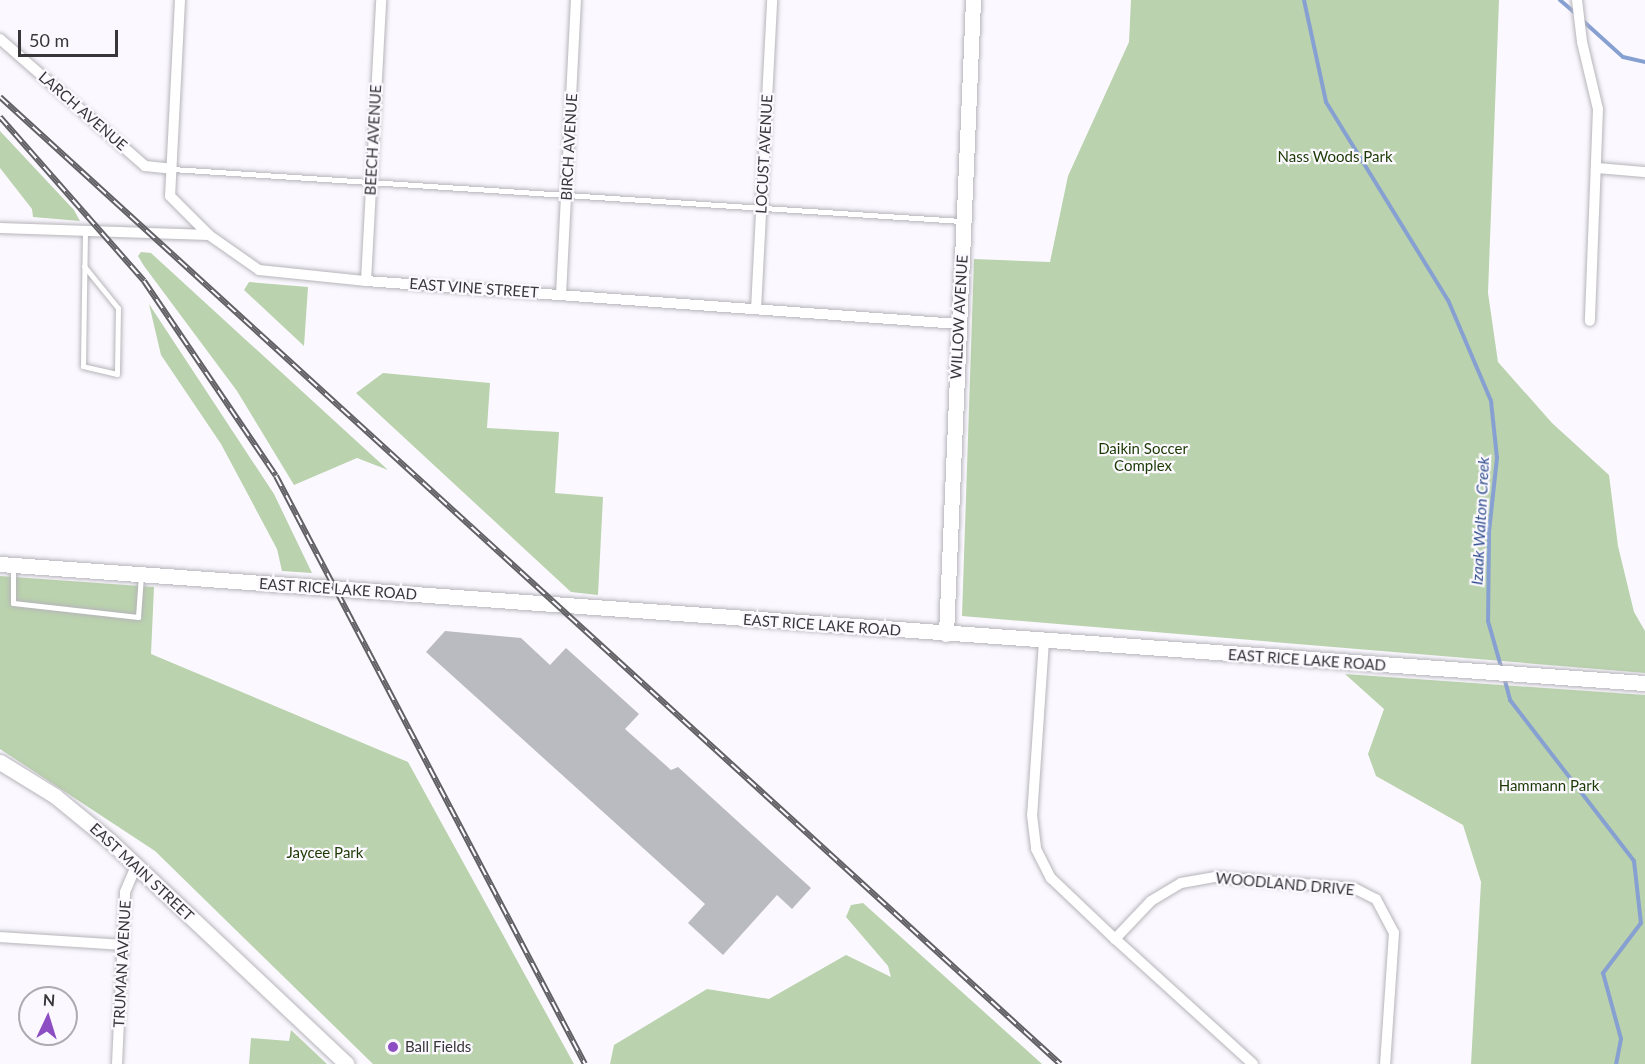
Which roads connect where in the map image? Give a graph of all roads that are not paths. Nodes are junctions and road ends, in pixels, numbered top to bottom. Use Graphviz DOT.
graph roads {
  1 [pos="180,0"];
  2 [pos="381,0"];
  3 [pos="576,0"];
  4 [pos="772,0"];
  5 [pos="973,0"];
  6 [pos="1577,0"];
  7 [pos="0,39"];
  8 [pos="1596,168"];
  9 [pos="172,169"];
  10 [pos="1645,172"];
  11 [pos="371,180"];
  12 [pos="567,193"];
  13 [pos="761,206"];
  14 [pos="963,221"];
  15 [pos="0,228"];
  16 [pos="85,233"];
  17 [pos="209,235"];
  18 [pos="84,266"];
  19 [pos="366,280"];
  20 [pos="561,295"];
  21 [pos="756,309"];
  22 [pos="1590,321"];
  23 [pos="958,324"];
  24 [pos="7,565"];
  25 [pos="141,575"];
  26 [pos="946,634"];
  27 [pos="1044,641"];
  28 [pos="1645,683"];
  29 [pos="0,762"];
  30 [pos="136,866"];
  31 [pos="0,937"];
  32 [pos="1115,939"];
  33 [pos="123,945"];
  34 [pos="117,1064"];
  35 [pos="347,1064"];
  36 [pos="1253,1064"];
  37 [pos="1385,1064"];
  1 -- 9 [label="street"];
  2 -- 11 [label="street, BEECH AVENUE"];
  3 -- 12 [label="street, BIRCH AVENUE"];
  4 -- 13 [label="street, LOCUST AVENUE"];
  5 -- 14 [label="street, WILLOW AVENUE"];
  6 -- 8 [label="street"];
  7 -- 9 [label="street, LARCH AVENUE"];
  8 -- 10 [label="street"];
  8 -- 22 [label="street"];
  9 -- 11 [label="lane"];
  9 -- 17 [label="street"];
  11 -- 12 [label="lane"];
  11 -- 19 [label="street, BEECH AVENUE"];
  12 -- 13 [label="lane"];
  12 -- 20 [label="street, BIRCH AVENUE"];
  13 -- 14 [label="lane"];
  13 -- 21 [label="street, LOCUST AVENUE"];
  14 -- 23 [label="street, WILLOW AVENUE"];
  15 -- 16 [label="street"];
  16 -- 17 [label="street"];
  16 -- 18 [label="lane"];
  17 -- 19 [label="street, EAST VINE STREET"];
  18 -- 18 [label="lane"];
  19 -- 20 [label="street, EAST VINE STREET"];
  20 -- 21 [label="street, EAST VINE STREET"];
  21 -- 23 [label="street, EAST VINE STREET"];
  23 -- 26 [label="street, WILLOW AVENUE"];
  24 -- 25 [label="street, EAST RICE LAKE ROAD"];
  24 -- 25 [label="lane"];
  25 -- 26 [label="street, EAST RICE LAKE ROAD"];
  26 -- 27 [label="street, EAST RICE LAKE ROAD"];
  27 -- 28 [label="street, EAST RICE LAKE ROAD"];
  27 -- 32 [label="street"];
  29 -- 30 [label="street, EAST MAIN STREET"];
  30 -- 33 [label="street, TRUMAN AVENUE"];
  30 -- 35 [label="street, EAST MAIN STREET"];
  31 -- 33 [label="street"];
  32 -- 36 [label="street"];
  32 -- 37 [label="street, WOODLAND DRIVE"];
  33 -- 34 [label="street, TRUMAN AVENUE"];
}
